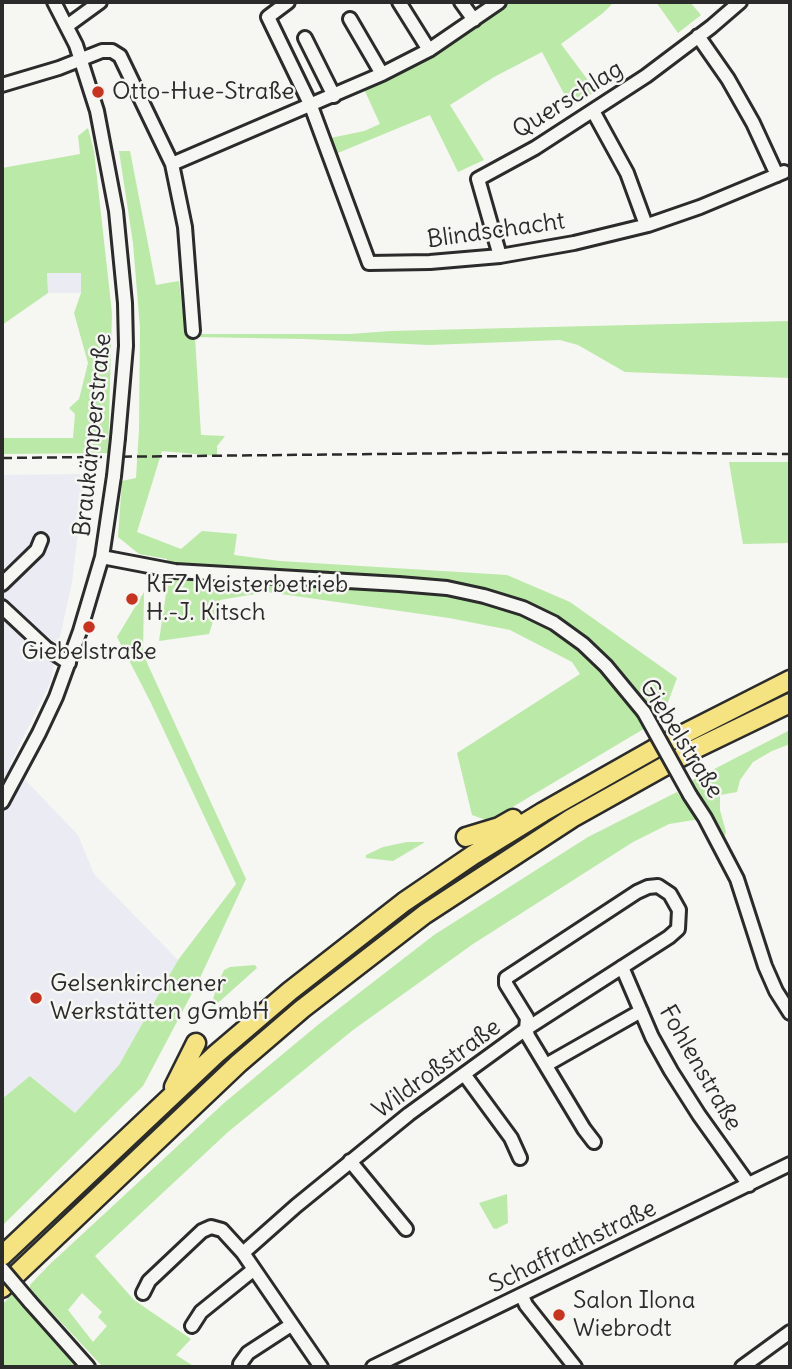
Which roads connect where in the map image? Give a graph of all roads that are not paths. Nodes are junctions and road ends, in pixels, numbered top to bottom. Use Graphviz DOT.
graph roads {
  1 [pos="54,2"];
  2 [pos="100,2"];
  3 [pos="288,2"];
  4 [pos="399,2"];
  5 [pos="461,2"];
  6 [pos="499,2"];
  7 [pos="740,2"];
  8 [pos="350,19"];
  9 [pos="474,20"];
  10 [pos="67,26"];
  11 [pos="698,36"];
  12 [pos="305,38"];
  13 [pos="429,50"];
  14 [pos="80,58"];
  15 [pos="382,74"];
  16 [pos="2,85"];
  17 [pos="334,96"];
  18 [pos="311,106"];
  19 [pos="593,111"];
  20 [pos="172,164"];
  21 [pos="646,225"];
  22 [pos="500,256"];
  23 [pos="193,331"];
  24 [pos="41,540"];
  25 [pos="102,557"];
  26 [pos="2,583"];
  27 [pos="2,607"];
  28 [pos="69,663"];
  29 [pos="790,680"];
  30 [pos="790,703"];
  31 [pos="2,802"];
  32 [pos="543,812"];
  33 [pos="467,837"];
  34 [pos="622,967"];
  35 [pos="641,1011"];
  36 [pos="790,1013"];
  37 [pos="526,1029"];
  38 [pos="196,1043"];
  39 [pos="546,1065"];
  40 [pos="464,1074"];
  41 [pos="169,1098"];
  42 [pos="594,1142"];
  43 [pos="520,1158"];
  44 [pos="350,1161"];
  45 [pos="790,1164"];
  46 [pos="749,1185"];
  47 [pos="406,1229"];
  48 [pos="243,1253"];
  49 [pos="2,1256"];
  50 [pos="2,1269"];
  51 [pos="253,1270"];
  52 [pos="2,1288"];
  53 [pos="143,1293"];
  54 [pos="522,1296"];
  55 [pos="291,1325"];
  56 [pos="192,1326"];
  57 [pos="790,1332"];
  58 [pos="240,1364"];
  59 [pos="88,1367"];
  60 [pos="321,1367"];
  61 [pos="373,1367"];
  62 [pos="575,1367"];
  63 [pos="742,1367"];
  1 -- 10 [label="street, Braukämperstraße"];
  2 -- 10 [label="street"];
  3 -- 18 [label="street"];
  4 -- 13 [label="street"];
  5 -- 9 [label="street"];
  6 -- 9 [label="street"];
  7 -- 11 [label="street, Querschlag"];
  8 -- 15 [label="street"];
  9 -- 13 [label="street"];
  10 -- 14 [label="street, Braukämperstraße"];
  11 -- 19 [label="street, Querschlag"];
  11 -- 21 [label="street, Blindschacht"];
  12 -- 17 [label="street"];
  13 -- 15 [label="street"];
  14 -- 16 [label="street"];
  14 -- 20 [label="street"];
  14 -- 25 [label="street, Braukämperstraße, bridge"];
  15 -- 17 [label="street"];
  17 -- 18 [label="street"];
  18 -- 20 [label="street"];
  18 -- 22 [label="street, Blindschacht"];
  19 -- 21 [label="street"];
  19 -- 22 [label="street, Querschlag"];
  20 -- 23 [label="street"];
  21 -- 22 [label="street, Blindschacht"];
  24 -- 26 [label="street, Braukämperstraße"];
  25 -- 28 [label="street, Braukämperstraße"];
  25 -- 36 [label="street, Giebelstraße, bridge"];
  27 -- 28 [label="street"];
  28 -- 31 [label="street, Braukämperstraße"];
  29 -- 32 [label="highway"];
  30 -- 52 [label="highway"];
  32 -- 33 [label="highway"];
  32 -- 41 [label="highway"];
  34 -- 35 [label="street, Fohlenstraße"];
  34 -- 37 [label="street, Wildroßstraße"];
  34 -- 37 [label="street, Wildroßstraße"];
  35 -- 39 [label="street"];
  35 -- 46 [label="street, Fohlenstraße"];
  37 -- 39 [label="street"];
  37 -- 40 [label="street, Wildroßstraße"];
  38 -- 41 [label="highway"];
  39 -- 42 [label="street"];
  40 -- 43 [label="street"];
  40 -- 44 [label="street, Wildroßstraße"];
  41 -- 49 [label="highway"];
  44 -- 47 [label="street"];
  44 -- 48 [label="street, Wildroßstraße"];
  45 -- 46 [label="street, Schaffrathstraße"];
  46 -- 54 [label="street, Schaffrathstraße"];
  48 -- 51 [label="street"];
  48 -- 53 [label="street"];
  50 -- 59 [label="street, bridge"];
  51 -- 55 [label="street"];
  51 -- 56 [label="street"];
  54 -- 61 [label="street, Schaffrathstraße"];
  54 -- 62 [label="street"];
  55 -- 58 [label="street"];
  55 -- 60 [label="street"];
  57 -- 63 [label="street"];
}
